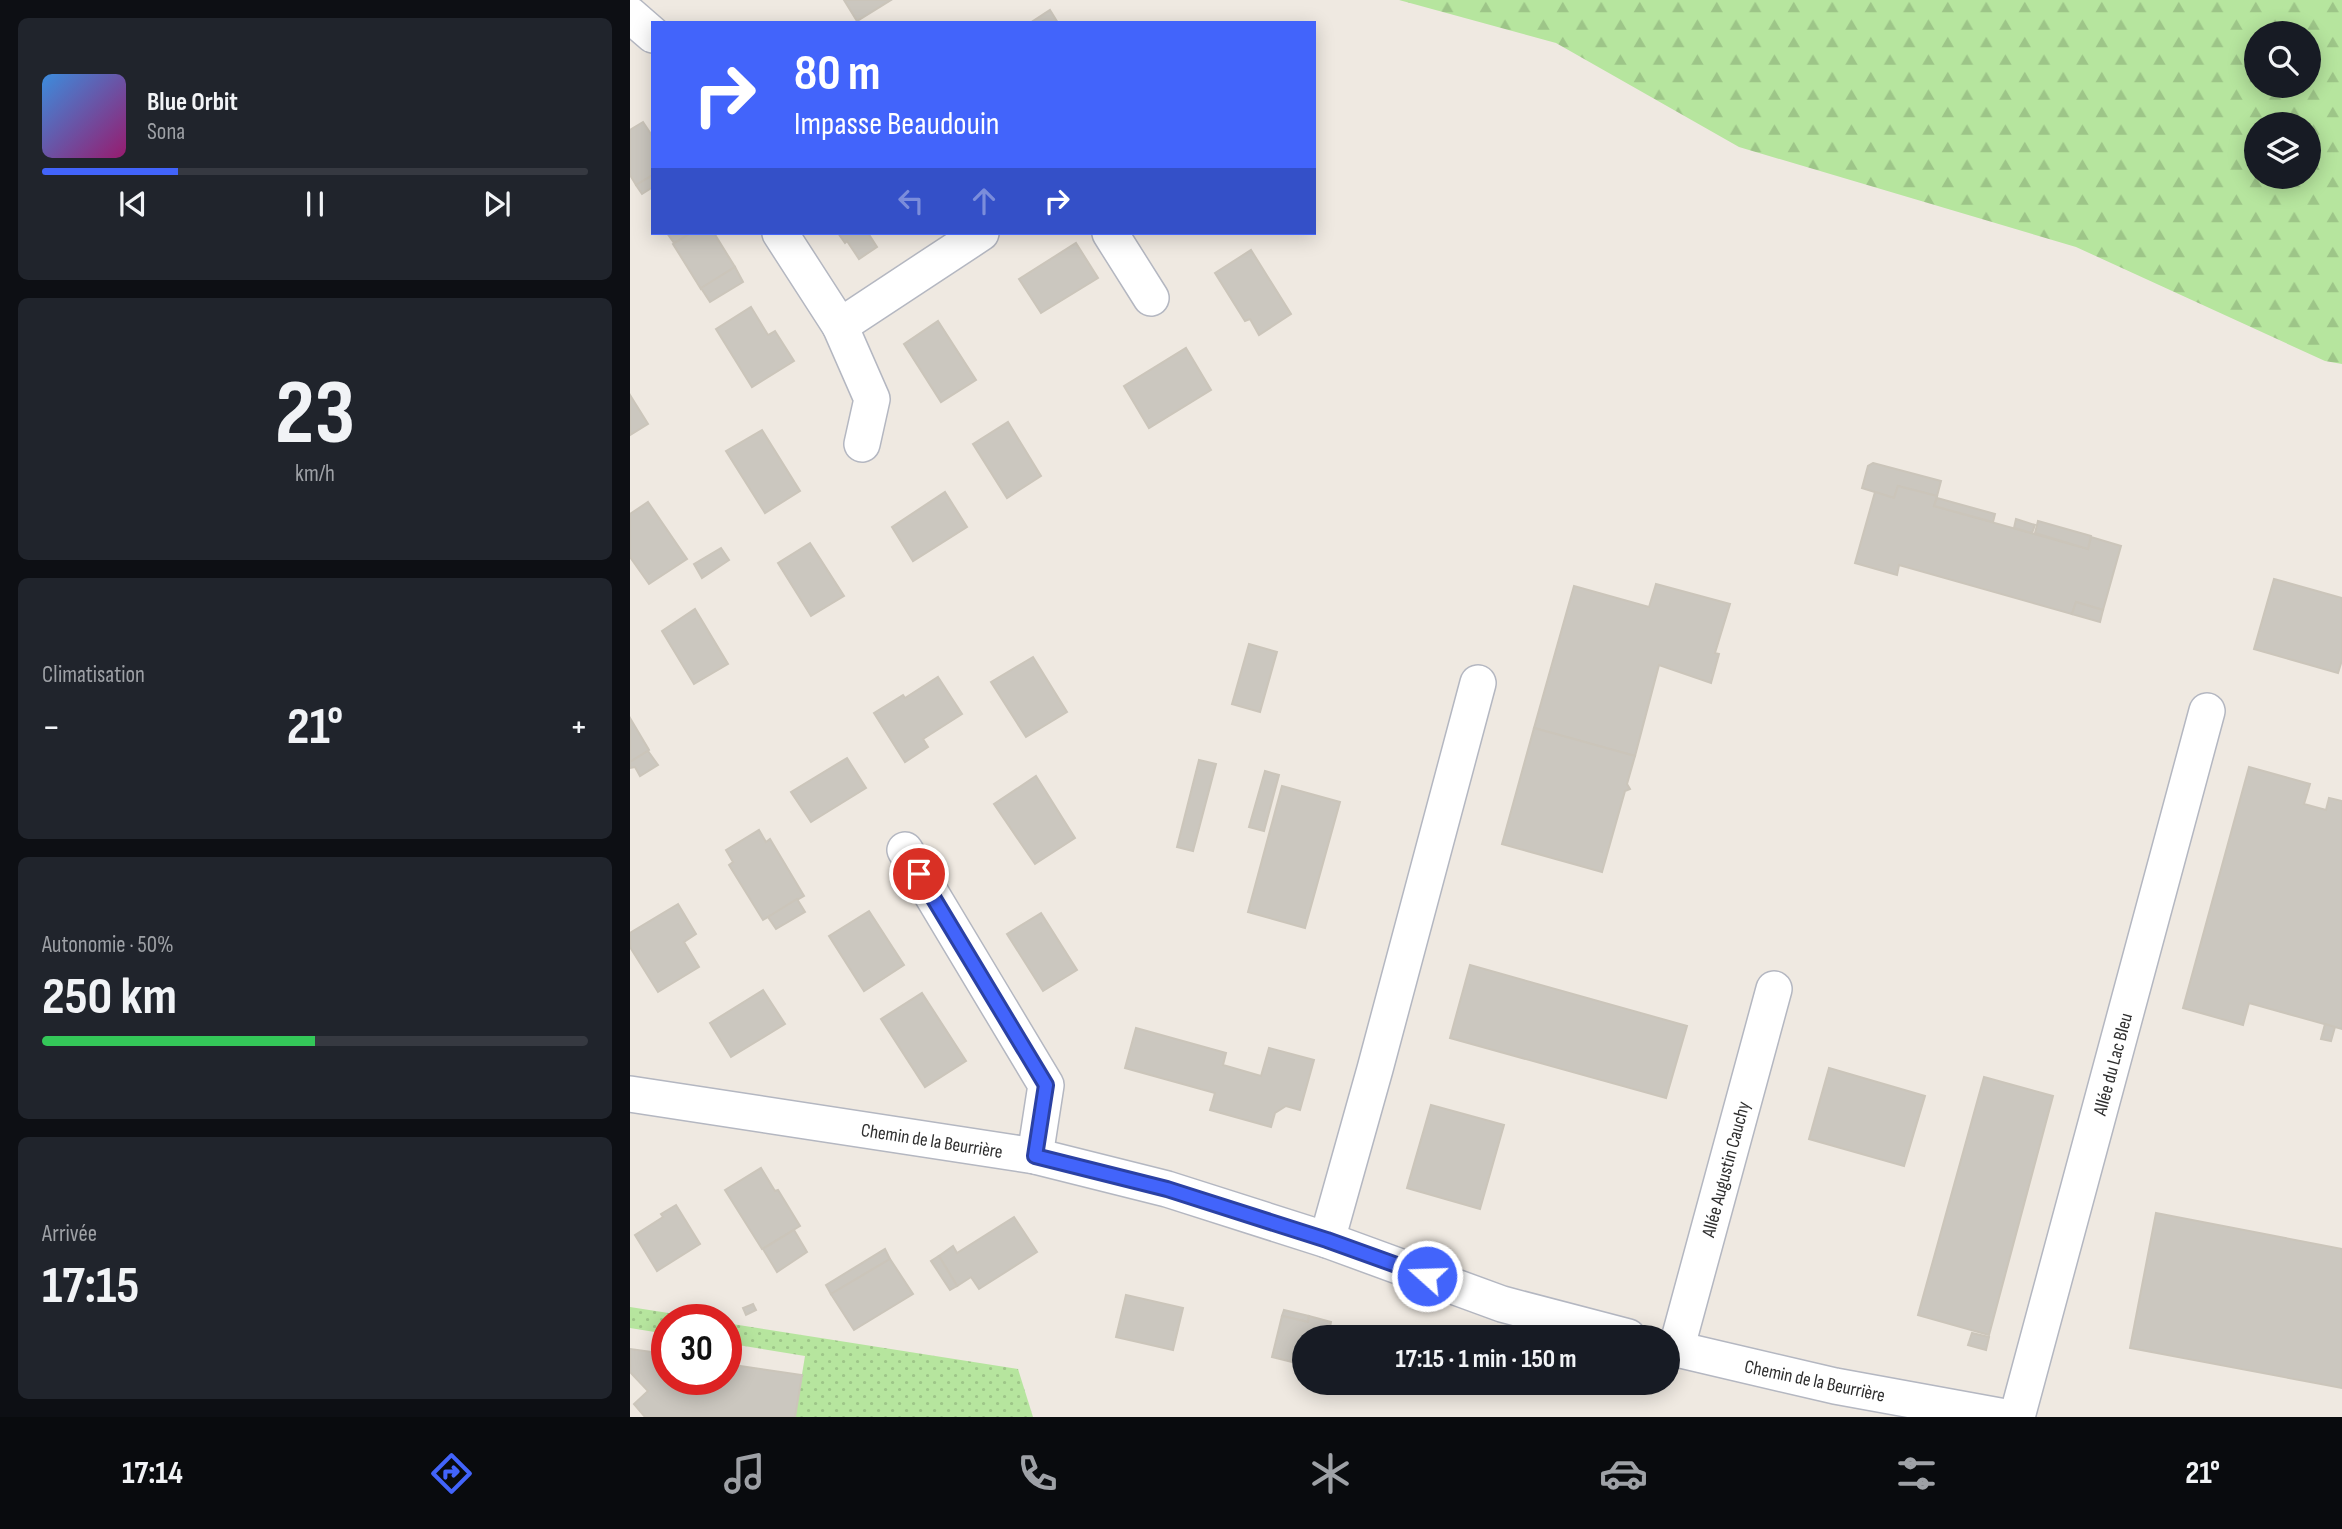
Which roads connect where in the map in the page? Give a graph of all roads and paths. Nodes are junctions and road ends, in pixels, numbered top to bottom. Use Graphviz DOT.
graph roads {
  1 [pos="630,15"];
  2 [pos="651,33"];
  3 [pos="781,235"];
  4 [pos="978,235"];
  5 [pos="1111,235"];
  6 [pos="1151,298"];
  7 [pos="839,326"];
  8 [pos="862,444"];
  9 [pos="1478,683"];
  10 [pos="2207,711"];
  11 [pos="905,850"];
  12 [pos="1774,989"];
  13 [pos="630,1094"];
  14 [pos="1035,1156"];
  15 [pos="1327,1240"];
  16 [pos="1582,1325"];
  17 [pos="1679,1325"];
  18 [pos="1680,1351"];
  19 [pos="2005,1417"];
  20 [pos="2017,1417"];
  1 -- 2 [label="street"];
  3 -- 7 [label="street"];
  4 -- 7 [label="street"];
  5 -- 6 [label="street"];
  7 -- 8 [label="street"];
  9 -- 15 [label="street"];
  10 -- 20 [label="street, Allée du Lac Bleu"];
  11 -- 14 [label="street"];
  12 -- 17 [label="street, Allée Augustin Cauchy"];
  13 -- 14 [label="street, Chemin de la Beurrière"];
  14 -- 15 [label="street, Chemin de la Beurrière"];
  15 -- 16 [label="street, Chemin de la Beurrière"];
  18 -- 19 [label="street, Chemin de la Beurrière"];
}
